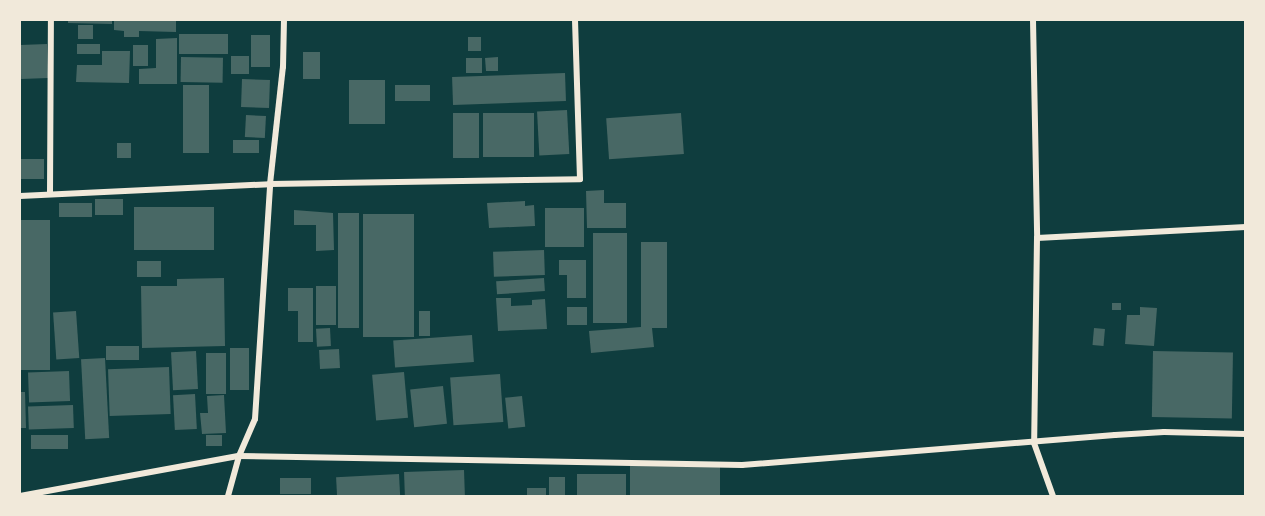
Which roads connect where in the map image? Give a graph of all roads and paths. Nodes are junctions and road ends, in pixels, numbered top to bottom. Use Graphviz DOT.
graph roads {
  1 [pos="51,20"];
  2 [pos="285,20"];
  3 [pos="575,20"];
  4 [pos="1033,20"];
  5 [pos="270,184"];
  6 [pos="50,194"];
  7 [pos="20,196"];
  8 [pos="1245,227"];
  9 [pos="1037,238"];
  10 [pos="1245,434"];
  11 [pos="1034,443"];
  12 [pos="239,456"];
  13 [pos="20,496"];
  14 [pos="228,496"];
  15 [pos="1053,496"];
  1 -- 6 [label="street"];
  2 -- 5 [label="street"];
  3 -- 5 [label="street"];
  4 -- 9 [label="street"];
  5 -- 6 [label="street"];
  5 -- 12 [label="street"];
  6 -- 7 [label="street"];
  8 -- 9 [label="street"];
  9 -- 11 [label="street"];
  10 -- 11 [label="street"];
  11 -- 12 [label="street"];
  11 -- 15 [label="street"];
  12 -- 13 [label="street"];
  12 -- 14 [label="street"];
}
